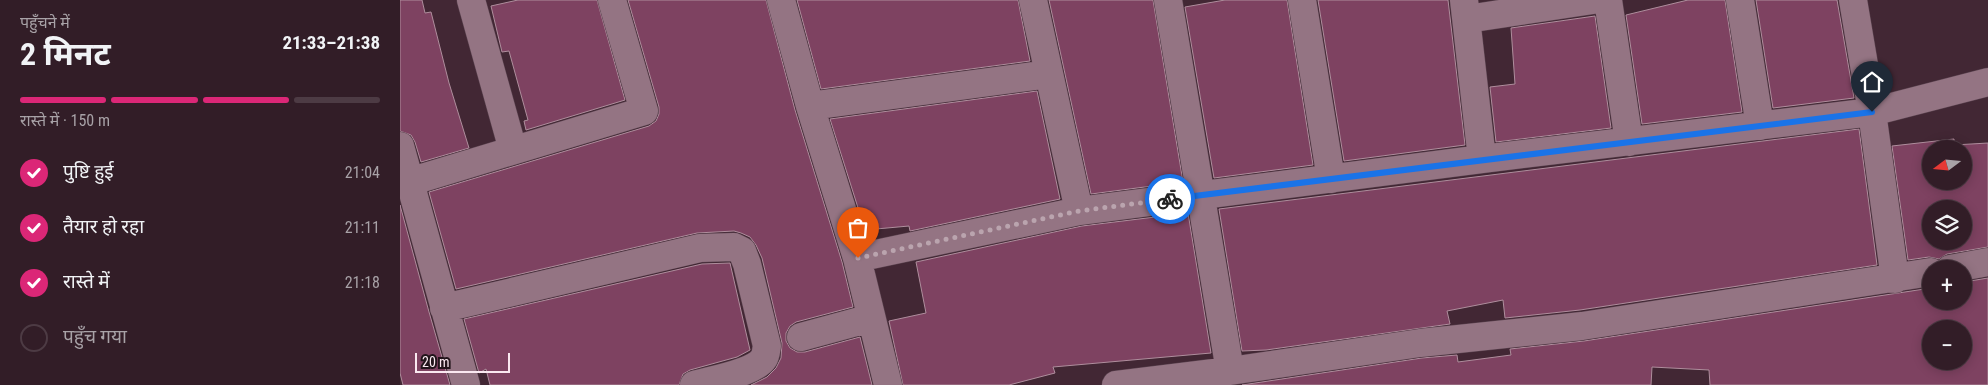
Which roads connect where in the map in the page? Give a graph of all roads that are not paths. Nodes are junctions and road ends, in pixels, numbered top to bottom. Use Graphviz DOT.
graph roads {
  1 [pos="472,0"];
  2 [pos="612,0"];
  3 [pos="780,0"];
  4 [pos="1033,0"];
  5 [pos="1168,0"];
  6 [pos="1302,0"];
  7 [pos="1593,0"];
  8 [pos="1608,0"];
  9 [pos="1740,0"];
  10 [pos="1853,0"];
  11 [pos="1466,9"];
  12 [pos="1049,74"];
  13 [pos="1988,82"];
  14 [pos="810,106"];
  15 [pos="1872,112"];
  16 [pos="1760,126"];
  17 [pos="1629,142"];
  18 [pos="400,146"];
  19 [pos="513,150"];
  20 [pos="1482,159"];
  21 [pos="1331,179"];
  22 [pos="409,182"];
  23 [pos="1200,195"];
  24 [pos="1079,211"];
  25 [pos="858,258"];
  26 [pos="1988,262"];
  27 [pos="1972,265"];
  28 [pos="1922,274"];
  29 [pos="1895,279"];
  30 [pos="444,308"];
  31 [pos="871,318"];
  32 [pos="801,337"];
  33 [pos="1230,371"];
  34 [pos="466,385"];
  35 [pos="694,385"];
  36 [pos="888,385"];
  37 [pos="1116,385"];
  1 -- 19 [label="street"];
  2 -- 19 [label="street"];
  3 -- 14 [label="street"];
  4 -- 12 [label="street"];
  5 -- 23 [label="street"];
  6 -- 21 [label="street"];
  7 -- 11 [label="street"];
  8 -- 17 [label="street"];
  9 -- 16 [label="street"];
  10 -- 15 [label="street"];
  11 -- 20 [label="street"];
  12 -- 14 [label="street"];
  12 -- 24 [label="street"];
  13 -- 15 [label="street"];
  14 -- 25 [label="street"];
  15 -- 16 [label="street"];
  15 -- 29 [label="street"];
  16 -- 17 [label="street"];
  17 -- 20 [label="street"];
  18 -- 22 [label="street"];
  19 -- 22 [label="street"];
  20 -- 21 [label="street"];
  21 -- 23 [label="street"];
  22 -- 30 [label="street"];
  23 -- 24 [label="street"];
  23 -- 33 [label="street"];
  24 -- 25 [label="street"];
  25 -- 31 [label="street"];
  26 -- 27 [label="street"];
  28 -- 29 [label="street"];
  29 -- 33 [label="street"];
  30 -- 34 [label="street"];
  30 -- 35 [label="street"];
  31 -- 32 [label="street"];
  31 -- 36 [label="street"];
  33 -- 37 [label="street"];
}
